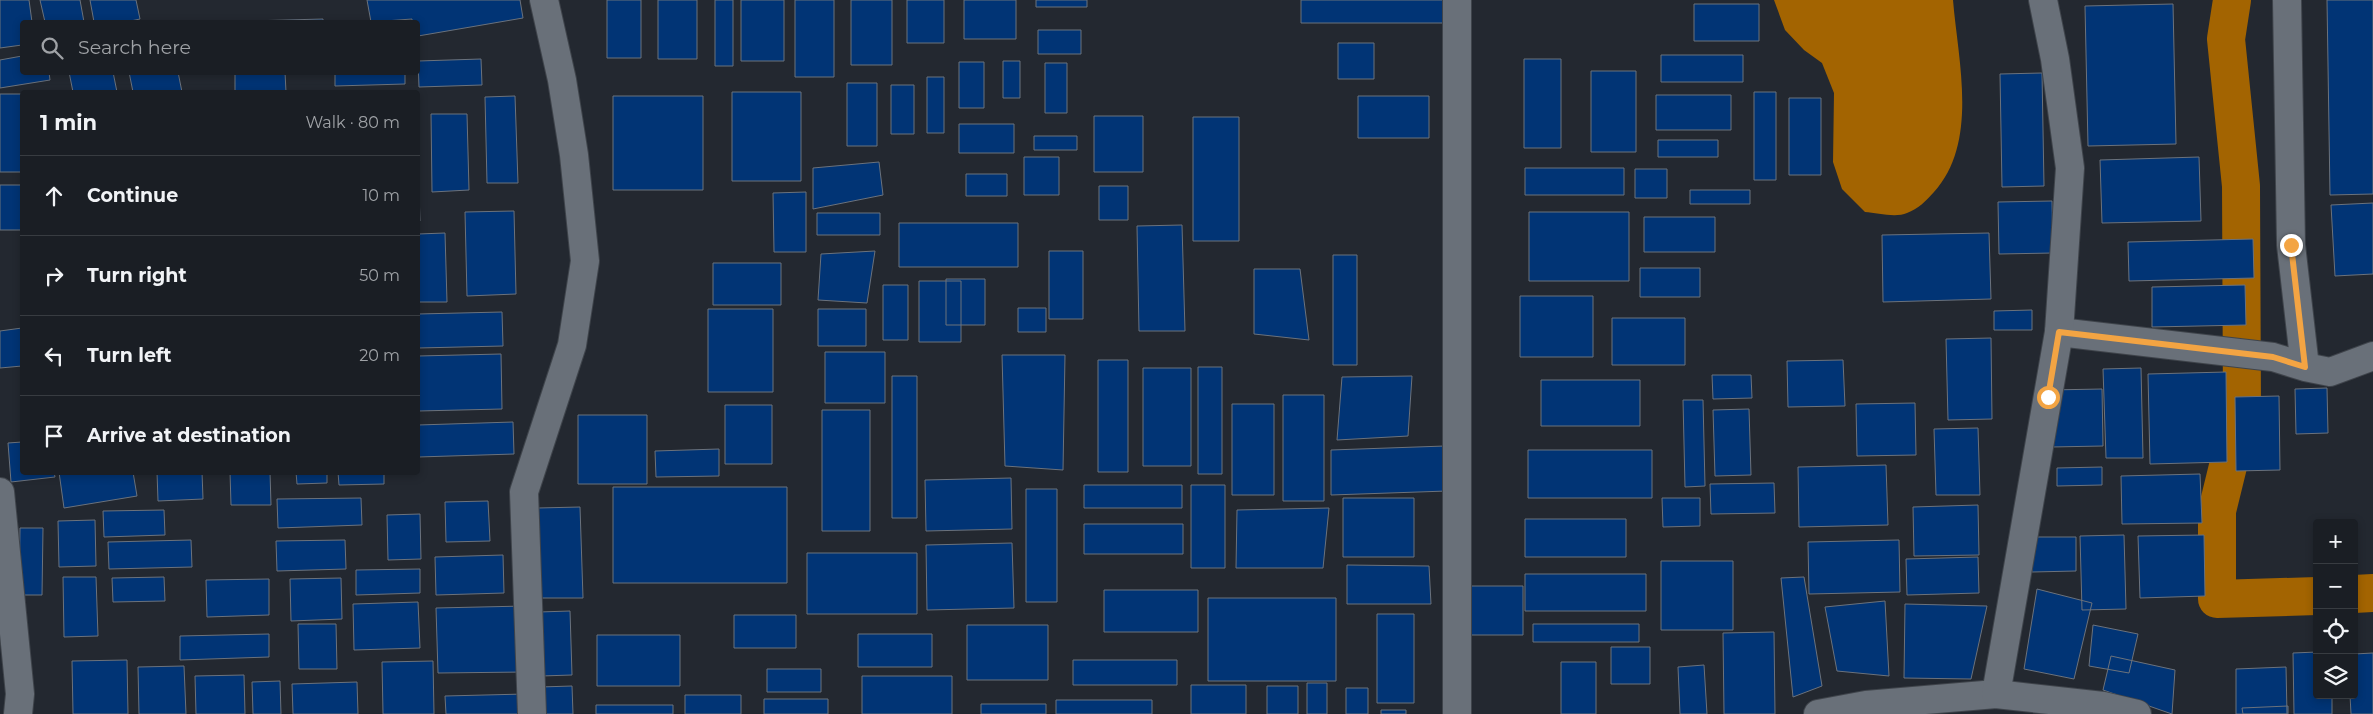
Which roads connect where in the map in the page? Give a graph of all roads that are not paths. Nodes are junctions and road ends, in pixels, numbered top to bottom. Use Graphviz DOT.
graph roads {
  1 [pos="544,0"];
  2 [pos="1457,0"];
  3 [pos="2043,0"];
  4 [pos="2287,0"];
  5 [pos="2059,332"];
  6 [pos="2373,356"];
  7 [pos="2305,367"];
  8 [pos="0,492"];
  9 [pos="1996,694"];
  10 [pos="18,714"];
  11 [pos="532,714"];
  12 [pos="1457,714"];
  13 [pos="1818,714"];
  14 [pos="2136,714"];
  1 -- 11 [label="street"];
  2 -- 12 [label="street"];
  3 -- 5 [label="street"];
  4 -- 7 [label="street"];
  5 -- 7 [label="street"];
  5 -- 9 [label="street"];
  6 -- 7 [label="street"];
  8 -- 10 [label="street"];
  9 -- 13 [label="street"];
  9 -- 14 [label="street"];
}
